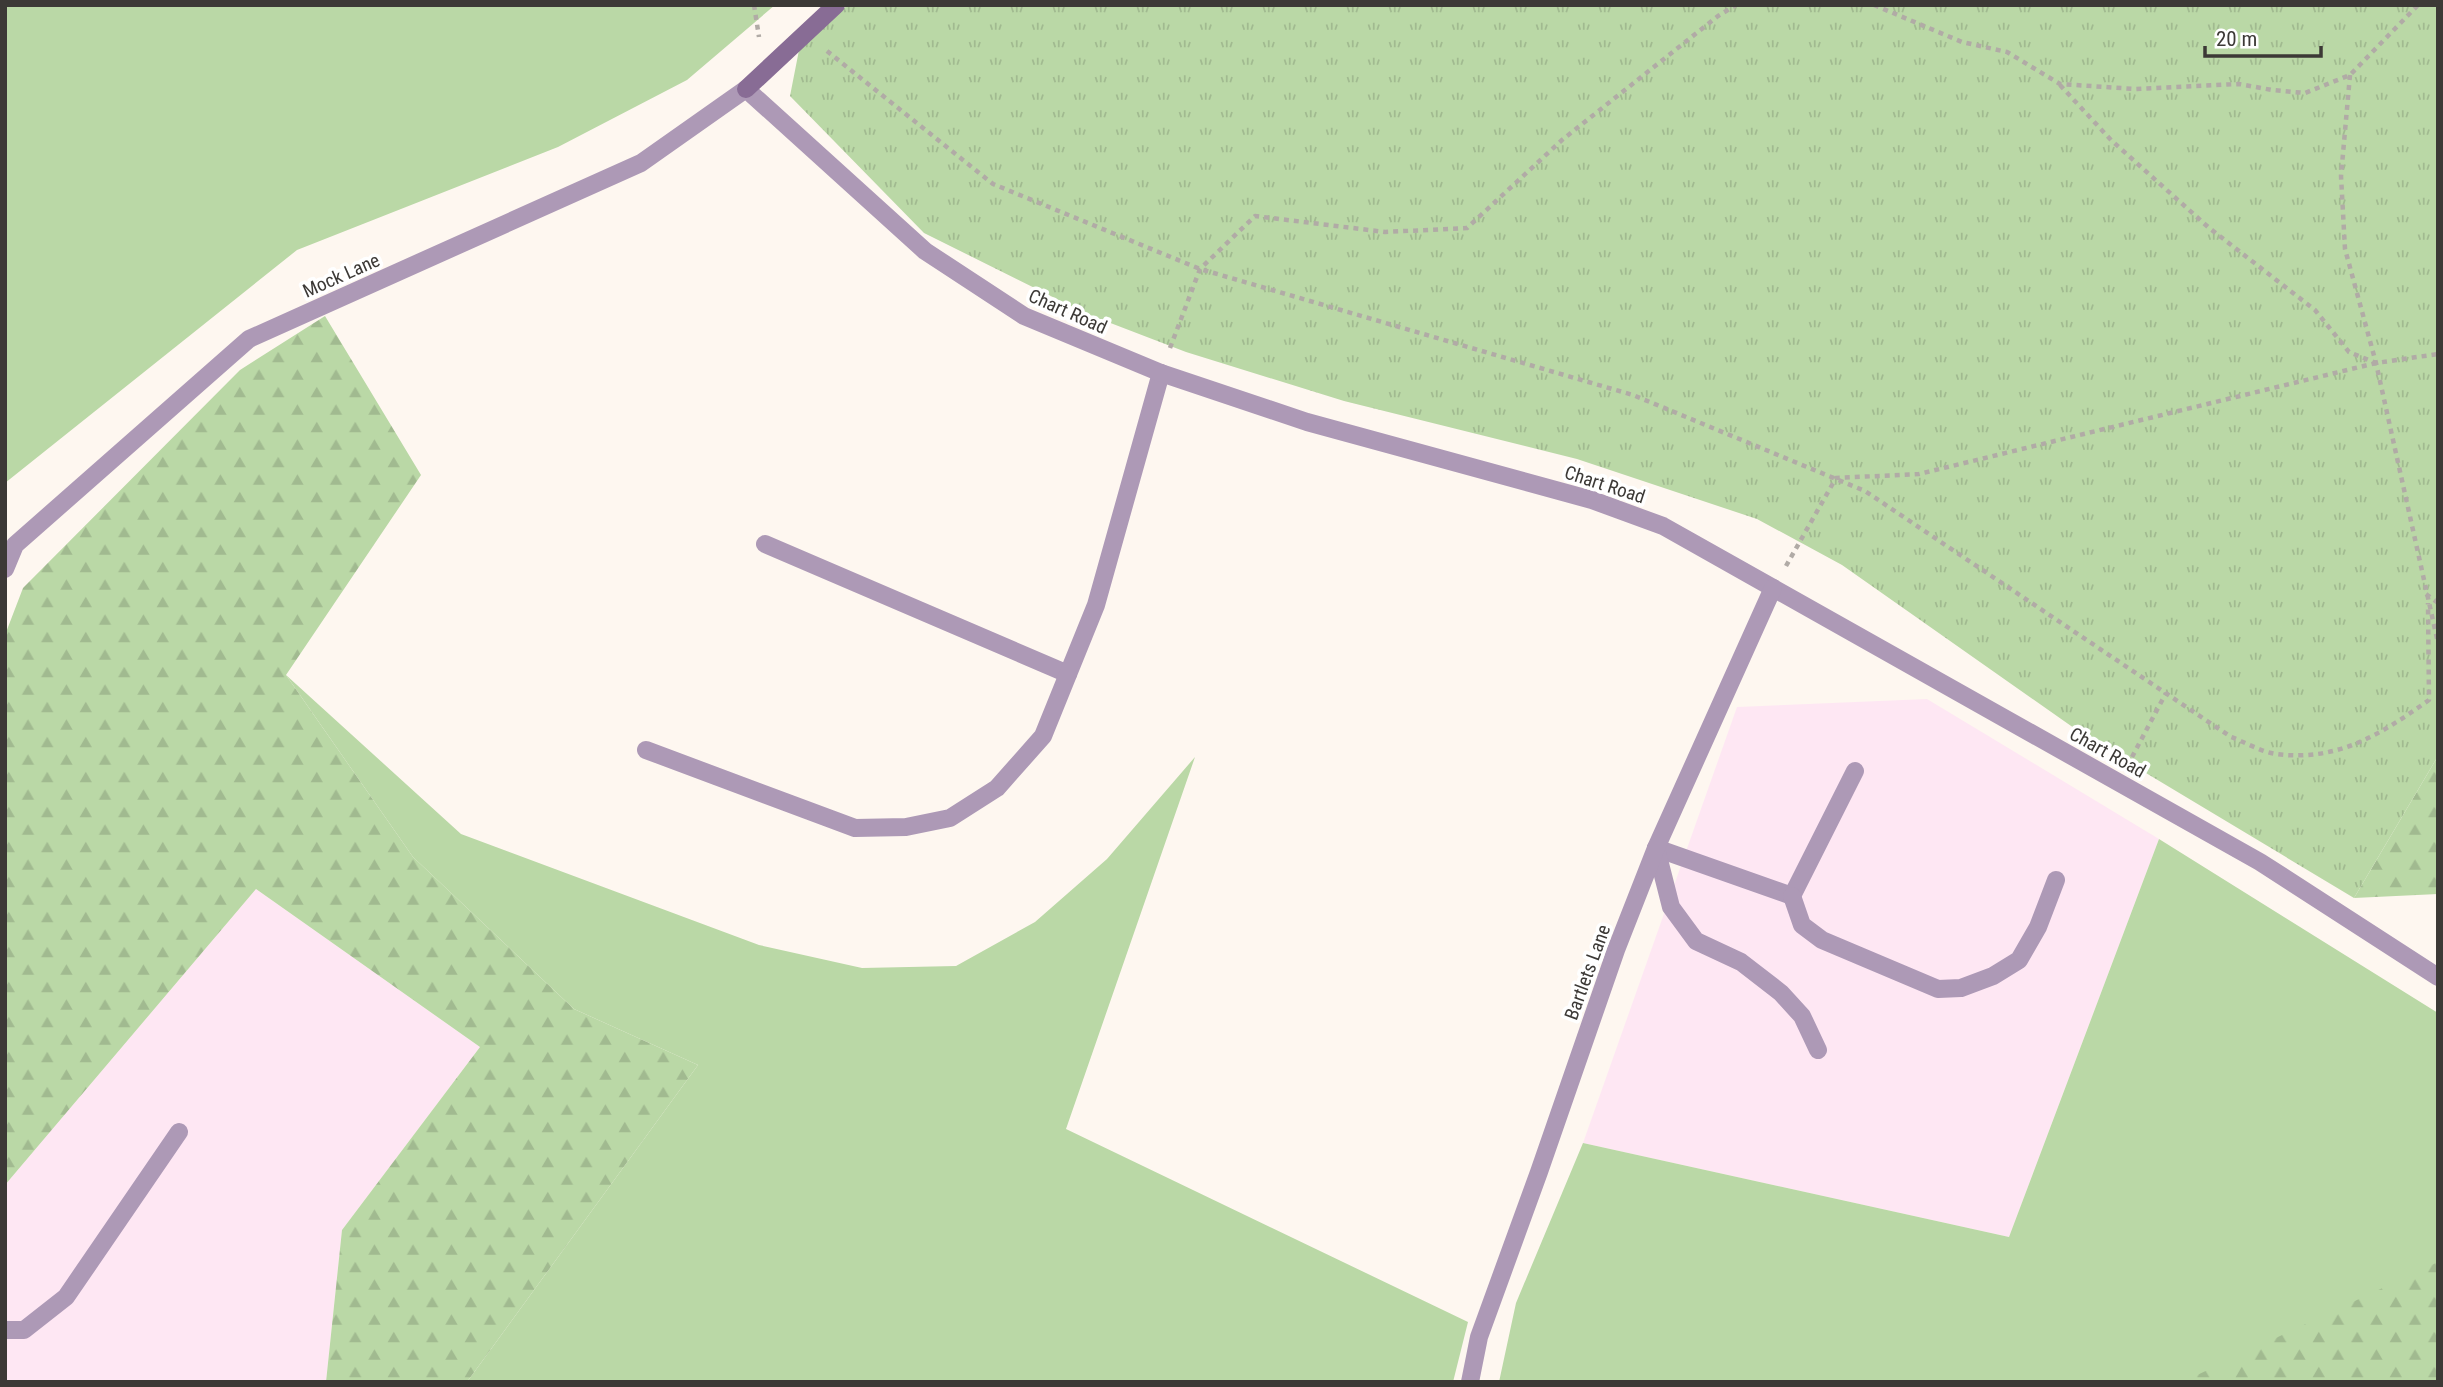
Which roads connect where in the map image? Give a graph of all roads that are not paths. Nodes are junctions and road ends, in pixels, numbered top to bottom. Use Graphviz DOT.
graph roads {
  1 [pos="836,5"];
  2 [pos="746,89"];
  3 [pos="1161,373"];
  4 [pos="765,544"];
  5 [pos="5,569"];
  6 [pos="1773,587"];
  7 [pos="1068,674"];
  8 [pos="646,750"];
  9 [pos="1855,771"];
  10 [pos="1656,848"];
  11 [pos="2056,880"];
  12 [pos="1792,896"];
  13 [pos="2438,977"];
  14 [pos="1818,1050"];
  15 [pos="179,1132"];
  16 [pos="5,1330"];
  17 [pos="1470,1382"];
  1 -- 2 [label="street"];
  2 -- 3 [label="street, Chart Road"];
  2 -- 5 [label="street, Mock Lane"];
  3 -- 6 [label="street, Chart Road"];
  3 -- 7 [label="street"];
  4 -- 7 [label="street"];
  6 -- 10 [label="street, Bartlets Lane"];
  6 -- 13 [label="street, Chart Road"];
  7 -- 8 [label="street"];
  9 -- 12 [label="street"];
  10 -- 12 [label="street"];
  10 -- 14 [label="street"];
  10 -- 17 [label="street, Bartlets Lane"];
  11 -- 12 [label="street"];
  15 -- 16 [label="street"];
}
